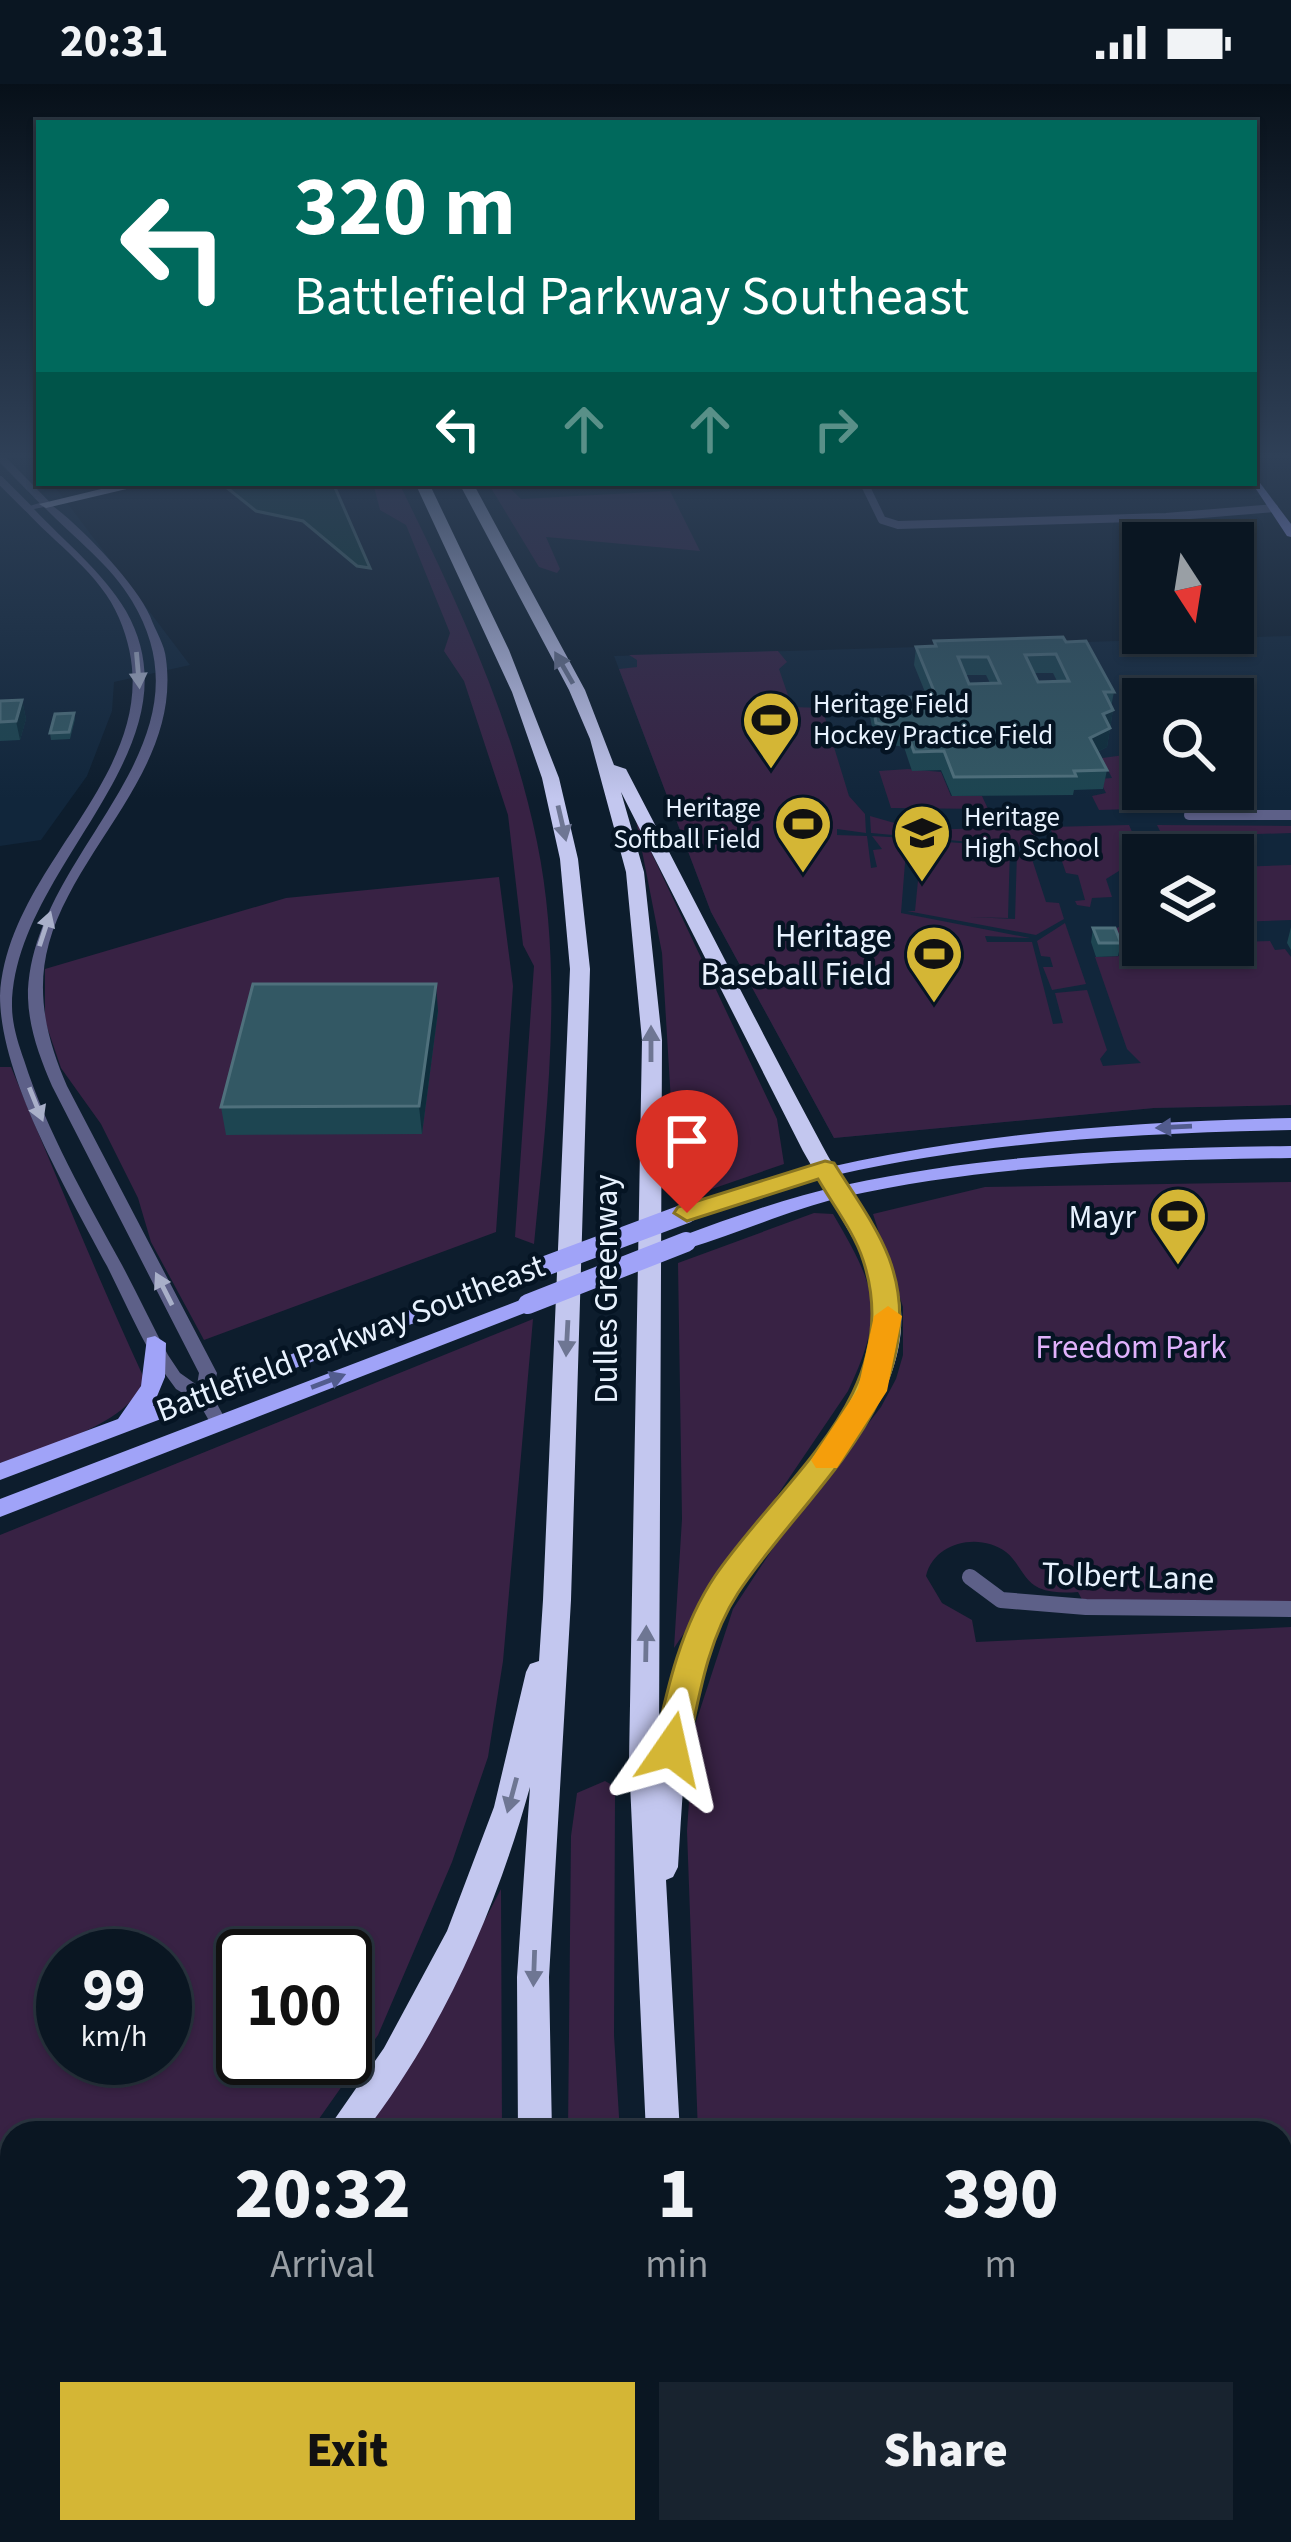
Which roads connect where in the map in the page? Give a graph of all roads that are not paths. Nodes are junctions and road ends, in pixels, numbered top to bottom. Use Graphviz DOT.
graph roads {
  1 [pos="89,570"];
  2 [pos="104,570"];
  3 [pos="464,570"];
  4 [pos="511,570"];
  5 [pos="594,728"];
  6 [pos="1189,815"];
  7 [pos="1291,815"];
  8 [pos="1291,1124"];
  9 [pos="1291,1152"];
  10 [pos="832,1180"];
  11 [pos="155,1343"];
  12 [pos="203,1395"];
  13 [pos="218,1422"];
  14 [pos="122,1426"];
  15 [pos="0,1472"];
  16 [pos="0,1508"];
  17 [pos="970,1577"];
  18 [pos="556,1600"];
  19 [pos="1291,1610"];
  20 [pos="654,1971"];
  21 [pos="351,2121"];
  22 [pos="536,2121"];
  23 [pos="662,2121"];
  1 -- 11 [label="street, one-way"];
  12 -- 2 [label="street, one-way"];
  3 -- 18 [label="highway, Dulles Greenway, one-way"];
  5 -- 4 [label="highway, Dulles Greenway, one-way"];
  5 -- 10 [label="highway"];
  20 -- 5 [label="highway, Dulles Greenway, one-way"];
  6 -- 7 [label="street"];
  8 -- 10 [label="main road, Battlefield Parkway Southeast, one-way"];
  9 -- 10 [label="main road, Battlefield Parkway Southeast"];
  10 -- 12 [label="main road, Battlefield Parkway Southeast, bridge"];
  13 -- 10 [label="main road, Battlefield Parkway Southeast, one-way, bridge"];
  10 -- 20 [label="highway"];
  11 -- 12 [label="street"];
  11 -- 14 [label="main road"];
  12 -- 13 [label="street"];
  12 -- 14 [label="main road, Battlefield Parkway Southeast"];
  13 -- 16 [label="main road, Battlefield Parkway Southeast"];
  14 -- 15 [label="main road, Battlefield Parkway Southeast"];
  17 -- 19 [label="street, Tolbert Lane"];
  18 -- 21 [label="highway, one-way"];
  18 -- 22 [label="highway, Dulles Greenway, one-way"];
  20 -- 23 [label="highway, Dulles Greenway"];
}
